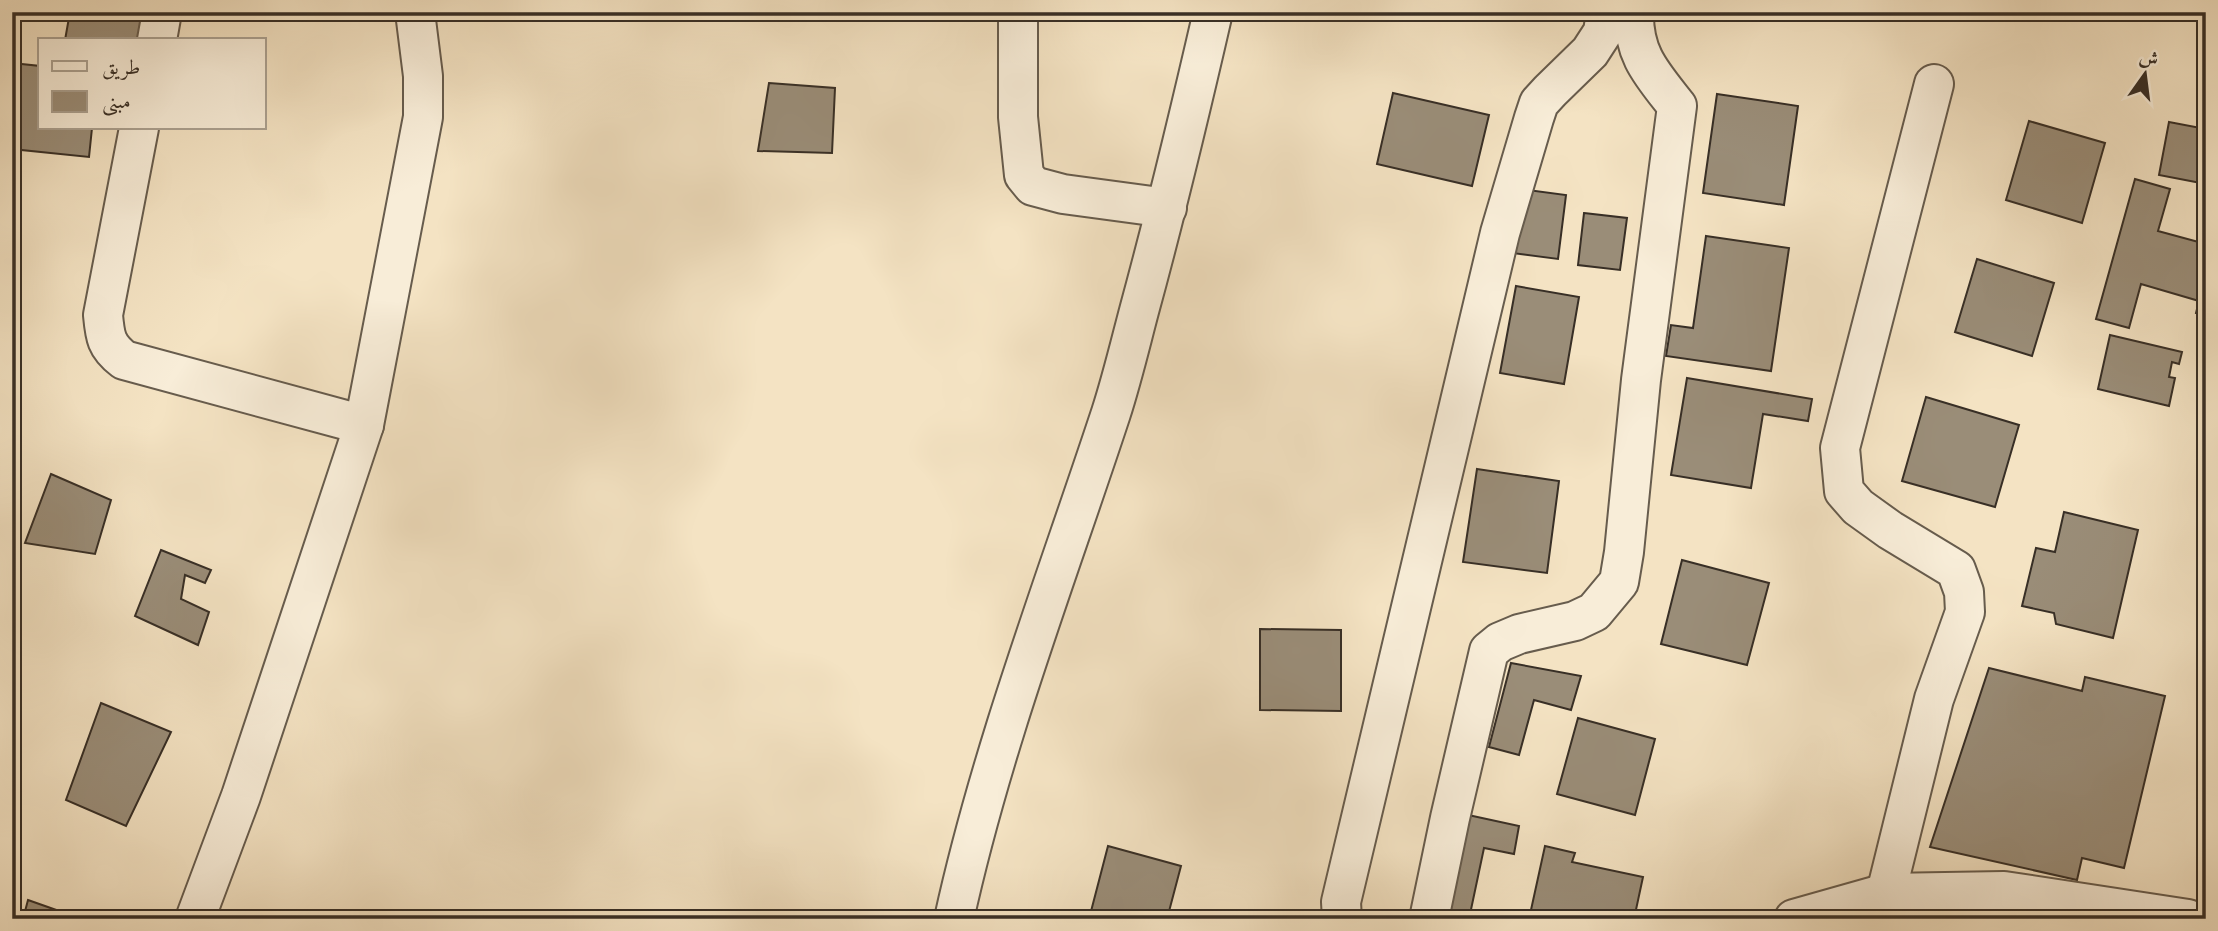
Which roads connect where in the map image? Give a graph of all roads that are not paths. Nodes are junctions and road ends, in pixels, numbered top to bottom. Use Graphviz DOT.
graph roads {
  1 [pos="162,12"];
  2 [pos="415,12"];
  3 [pos="1018,12"];
  4 [pos="1213,12"];
  5 [pos="1606,12"];
  6 [pos="1634,12"];
  7 [pos="157,38"];
  8 [pos="1934,84"];
  9 [pos="139,130"];
  10 [pos="1167,208"];
  11 [pos="364,425"];
  12 [pos="1886,893"];
  13 [pos="195,919"];
  14 [pos="954,919"];
  15 [pos="1342,919"];
  16 [pos="1429,919"];
  17 [pos="1794,919"];
  18 [pos="2188,919"];
  1 -- 7 [label="street"];
  2 -- 11 [label="street"];
  3 -- 10 [label="street"];
  4 -- 10 [label="street"];
  5 -- 15 [label="street"];
  6 -- 16 [label="street"];
  8 -- 12 [label="street"];
  9 -- 11 [label="street"];
  10 -- 14 [label="street"];
  11 -- 13 [label="street"];
  12 -- 17 [label="street"];
  12 -- 18 [label="street"];
}
